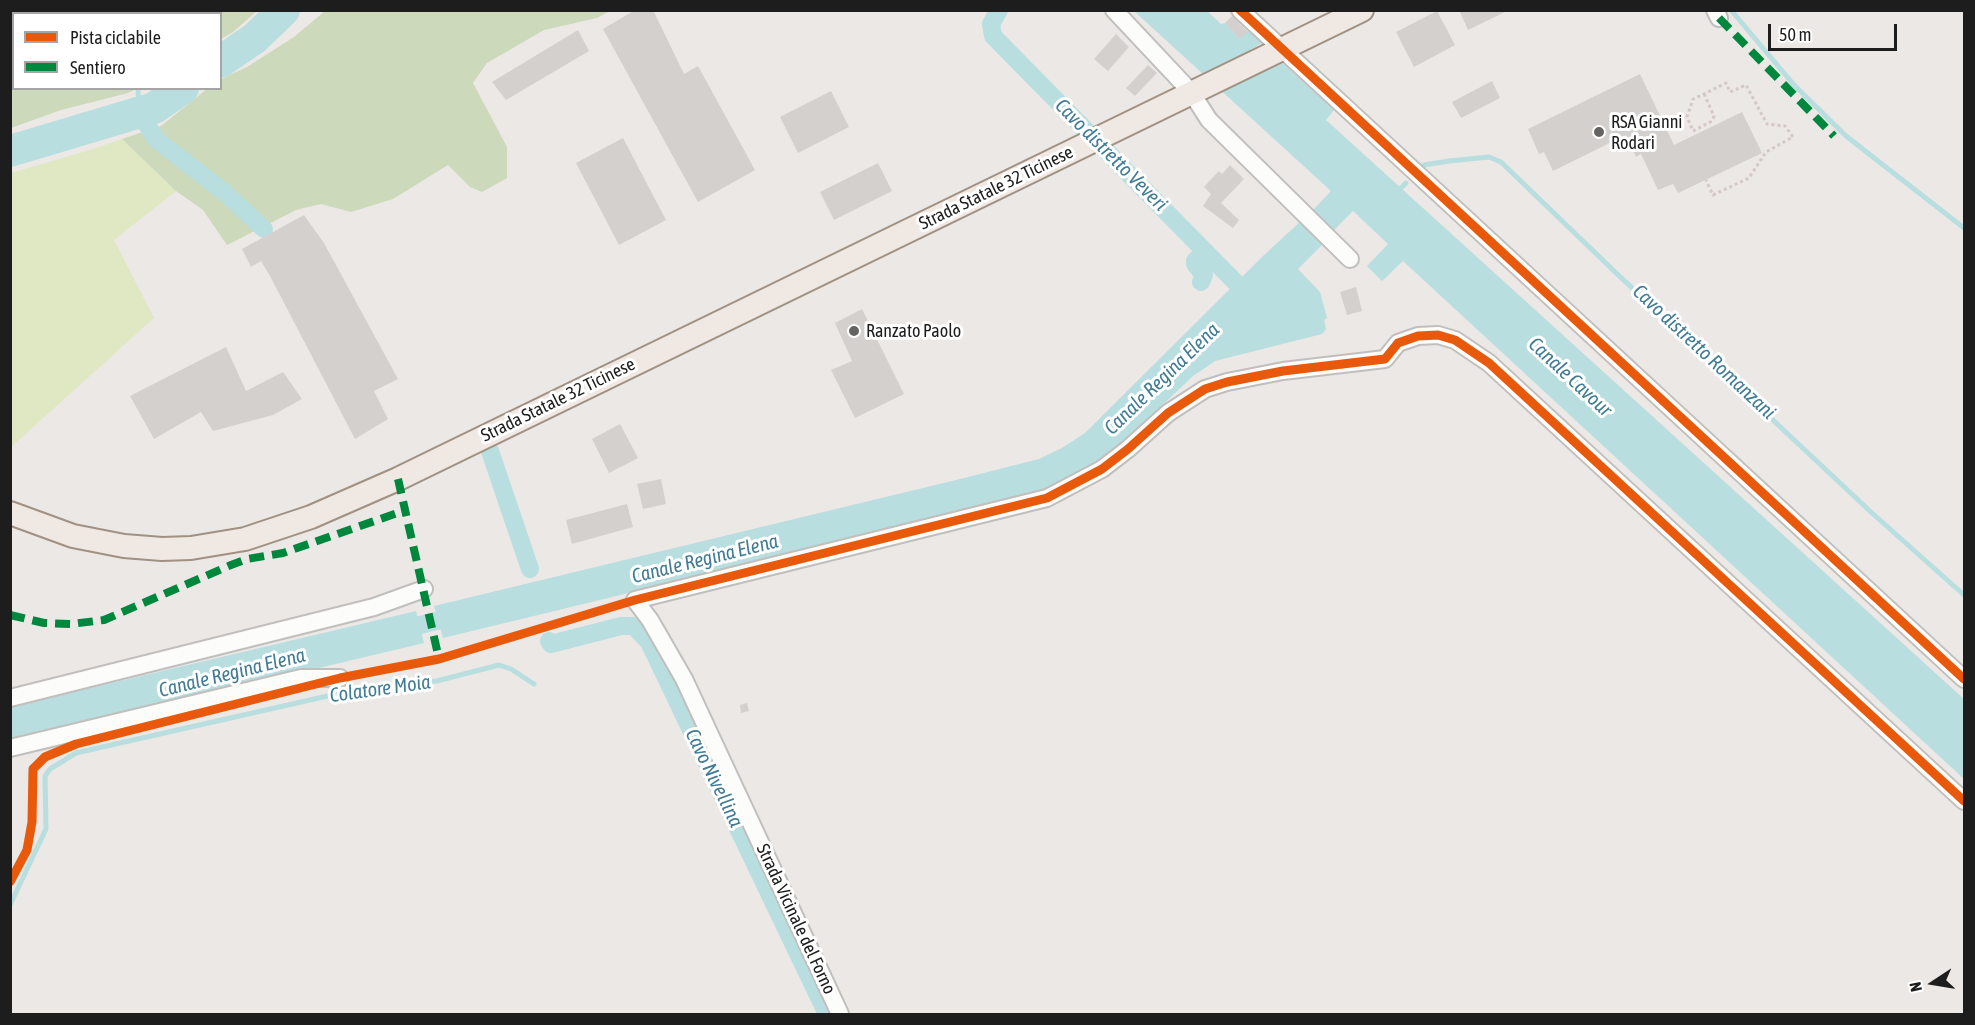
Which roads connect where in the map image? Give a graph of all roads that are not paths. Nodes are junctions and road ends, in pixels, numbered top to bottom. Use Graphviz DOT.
graph roads {
  1 [pos="1114,10"];
  2 [pos="1240,10"];
  3 [pos="1362,10"];
  4 [pos="1276,51"];
  5 [pos="1199,88"];
  6 [pos="1350,259"];
  7 [pos="10,513"];
  8 [pos="424,589"];
  9 [pos="340,678"];
  10 [pos="1965,679"];
  11 [pos="10,698"];
  12 [pos="10,748"];
  13 [pos="1965,801"];
  14 [pos="840,1014"];
  1 -- 5 [label="street"];
  2 -- 4 [label="street"];
  3 -- 4 [label="main road"];
  4 -- 5 [label="main road"];
  4 -- 10 [label="street"];
  5 -- 6 [label="street"];
  5 -- 7 [label="main road, Strada Statale 32 Ticinese"];
  8 -- 11 [label="street"];
  9 -- 12 [label="street"];
  13 -- 14 [label="street, Strada Vicinale del Forno"];
}
